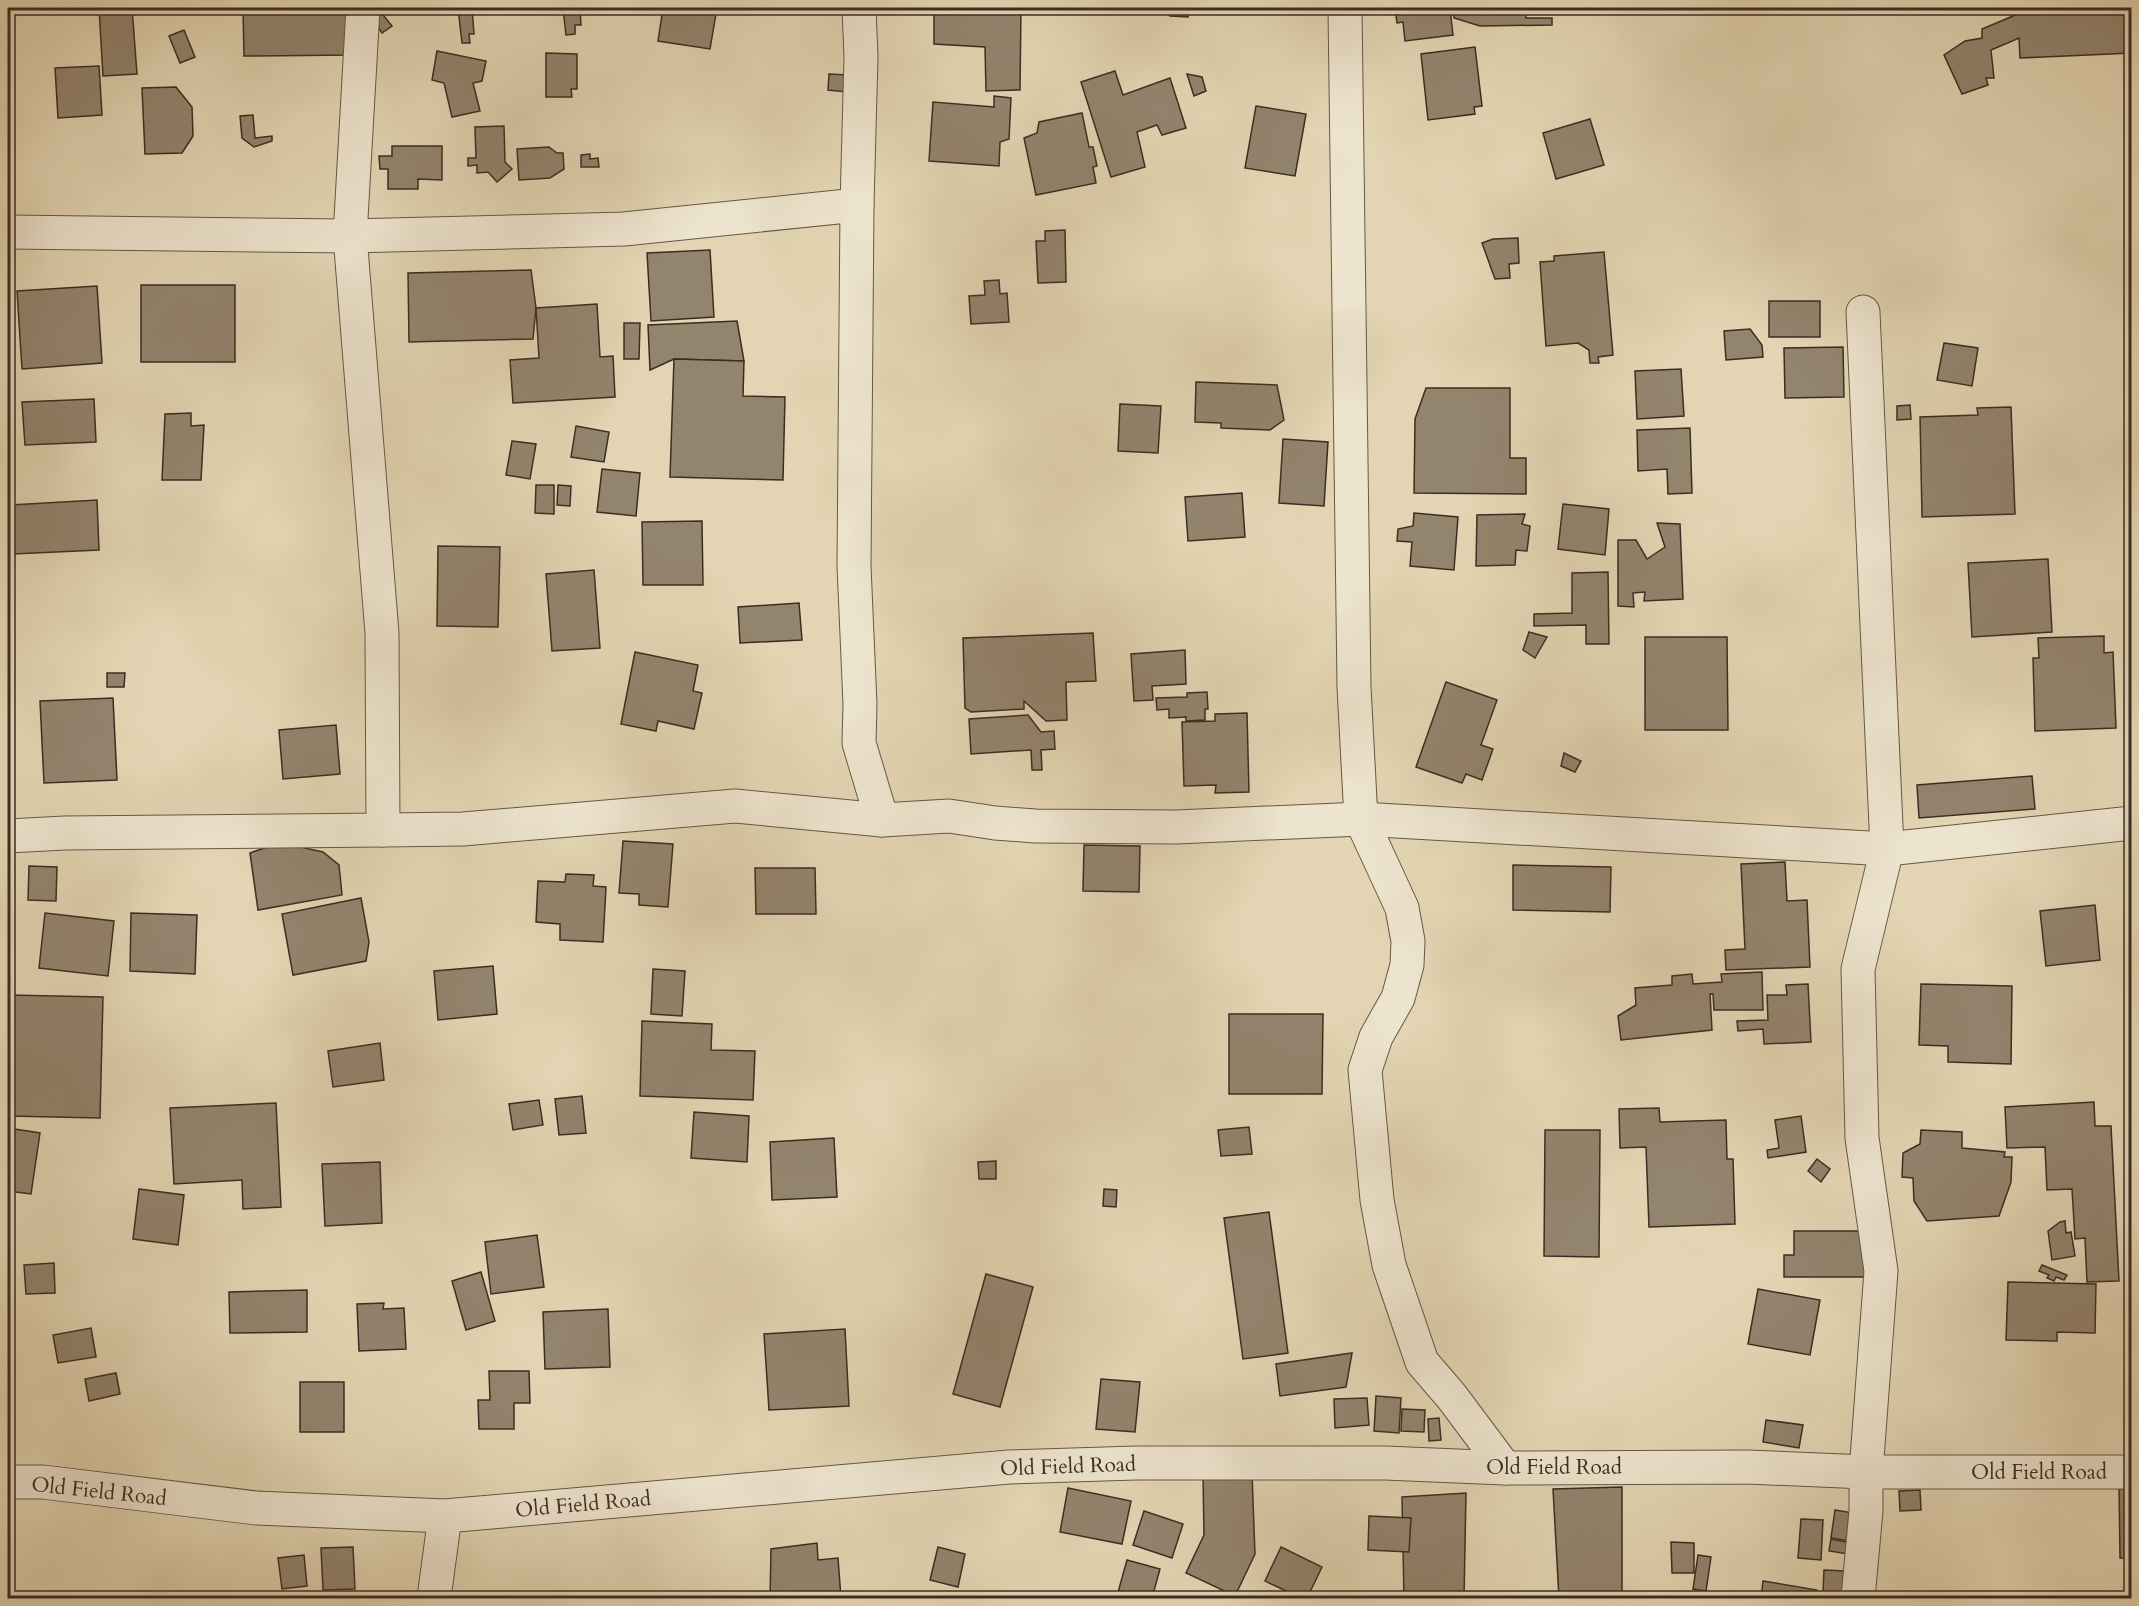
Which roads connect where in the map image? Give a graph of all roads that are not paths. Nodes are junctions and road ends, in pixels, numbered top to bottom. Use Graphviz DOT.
graph roads {
  1 [pos="363,8"];
  2 [pos="859,8"];
  3 [pos="1345,8"];
  4 [pos="857,205"];
  5 [pos="8,232"];
  6 [pos="350,236"];
  7 [pos="1863,312"];
  8 [pos="1360,819"];
  9 [pos="882,820"];
  10 [pos="2132,823"];
  11 [pos="383,830"];
  12 [pos="8,836"];
  13 [pos="1887,849"];
  14 [pos="1505,1468"];
  15 [pos="2132,1472"];
  16 [pos="1866,1473"];
  17 [pos="8,1482"];
  18 [pos="445,1516"];
  19 [pos="434,1599"];
  20 [pos="1858,1599"];
  1 -- 6 [label="street"];
  2 -- 4 [label="street"];
  3 -- 8 [label="street"];
  4 -- 6 [label="street"];
  4 -- 9 [label="street"];
  5 -- 6 [label="street"];
  6 -- 11 [label="street"];
  7 -- 13 [label="street"];
  8 -- 9 [label="street"];
  8 -- 13 [label="street"];
  8 -- 14 [label="street"];
  9 -- 11 [label="street"];
  10 -- 13 [label="street"];
  11 -- 12 [label="street"];
  13 -- 16 [label="street"];
  14 -- 16 [label="street, Old Field Road"];
  14 -- 18 [label="street, Old Field Road"];
  15 -- 16 [label="street, Old Field Road"];
  16 -- 20 [label="street"];
  17 -- 18 [label="street, Old Field Road"];
  18 -- 19 [label="street"];
}
